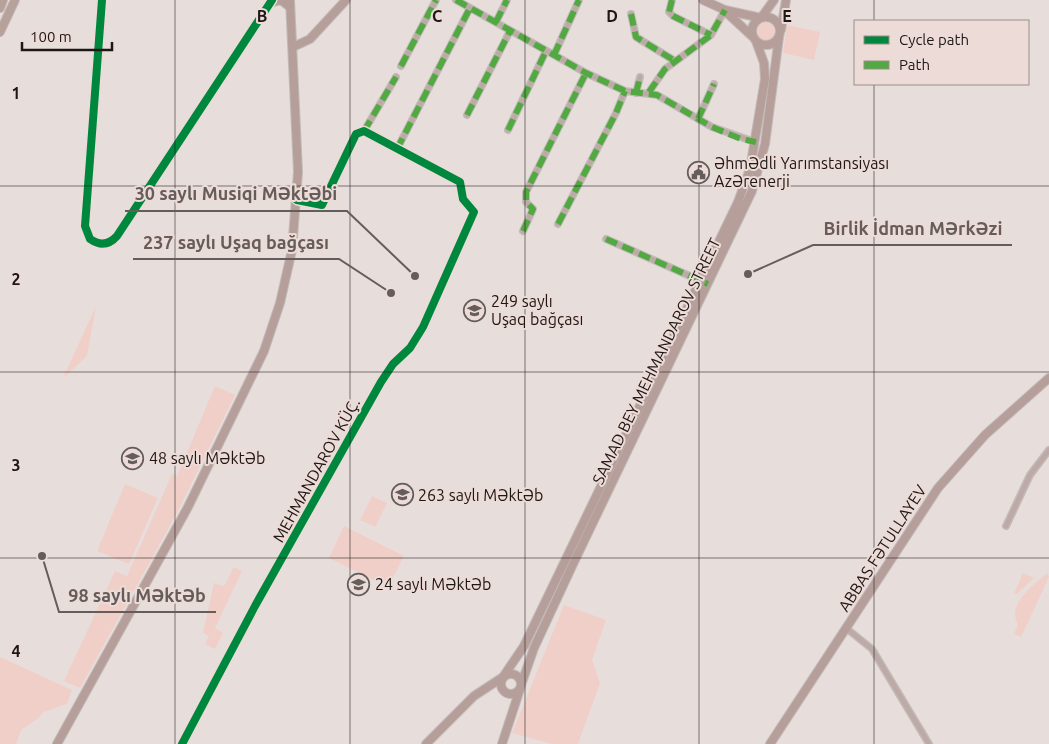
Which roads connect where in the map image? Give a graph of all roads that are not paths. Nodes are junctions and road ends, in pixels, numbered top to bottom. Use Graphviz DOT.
graph roads {
  1 [pos="3,0"];
  2 [pos="15,0"];
  3 [pos="102,0"];
  4 [pos="346,0"];
  5 [pos="436,0"];
  6 [pos="456,0"];
  7 [pos="507,0"];
  8 [pos="579,0"];
  9 [pos="672,0"];
  10 [pos="703,0"];
  11 [pos="774,0"];
  12 [pos="786,0"];
  13 [pos="271,2"];
  14 [pos="290,4"];
  15 [pos="0,8"];
  16 [pos="470,8"];
  17 [pos="725,10"];
  18 [pos="631,14"];
  19 [pos="761,18"];
  20 [pos="496,22"];
  21 [pos="510,31"];
  22 [pos="0,32"];
  23 [pos="780,34"];
  24 [pos="710,35"];
  25 [pos="754,39"];
  26 [pos="294,47"];
  27 [pos="546,51"];
  28 [pos="554,55"];
  29 [pos="675,61"];
  30 [pos="401,66"];
  31 [pos="586,73"];
  32 [pos="396,77"];
  33 [pos="640,77"];
  34 [pos="714,84"];
  35 [pos="625,91"];
  36 [pos="649,92"];
  37 [pos="636,93"];
  38 [pos="467,115"];
  39 [pos="698,119"];
  40 [pos="508,130"];
  41 [pos="364,131"];
  42 [pos="756,142"];
  43 [pos="398,149"];
  44 [pos="297,200"];
  45 [pos="558,224"];
  46 [pos="523,231"];
  47 [pos="606,239"];
  48 [pos="700,280"];
  49 [pos="708,284"];
  50 [pos="1049,378"];
  51 [pos="1049,450"];
  52 [pos="1006,526"];
  53 [pos="846,628"];
  54 [pos="503,677"];
  55 [pos="520,687"];
  56 [pos="480,691"];
  57 [pos="505,692"];
  58 [pos="510,720"];
  59 [pos="56,744"];
  60 [pos="182,744"];
  61 [pos="426,744"];
  62 [pos="502,744"];
  63 [pos="770,744"];
  64 [pos="929,744"];
  1 -- 15 [label="main road"];
  2 -- 22 [label="main road"];
  3 -- 13 [label="main road"];
  4 -- 26 [label="main road"];
  5 -- 30 [label="street"];
  6 -- 16 [label="street"];
  7 -- 20 [label="street"];
  8 -- 28 [label="street"];
  9 -- 24 [label="street"];
  10 -- 17 [label="main road"];
  11 -- 19 [label="main road"];
  12 -- 23 [label="main road, SAMAD BEY MEHMANDAROV STREET"];
  13 -- 14 [label="main road"];
  14 -- 26 [label="main road"];
  16 -- 20 [label="street"];
  16 -- 43 [label="street"];
  17 -- 19 [label="main road"];
  17 -- 24 [label="street"];
  17 -- 25 [label="main road"];
  18 -- 29 [label="street"];
  19 -- 23 [label="main road"];
  19 -- 25 [label="main road"];
  20 -- 21 [label="street"];
  21 -- 27 [label="street"];
  21 -- 38 [label="street"];
  23 -- 25 [label="main road"];
  23 -- 49 [label="main road, SAMAD BEY MEHMANDAROV STREET"];
  24 -- 29 [label="street"];
  25 -- 42 [label="main road, SAMAD BEY MEHMANDAROV STREET"];
  26 -- 44 [label="main road"];
  27 -- 28 [label="street"];
  27 -- 40 [label="street"];
  28 -- 31 [label="street"];
  29 -- 36 [label="street"];
  31 -- 35 [label="street"];
  31 -- 46 [label="street"];
  32 -- 41 [label="street"];
  33 -- 37 [label="street"];
  34 -- 39 [label="street"];
  35 -- 37 [label="street"];
  35 -- 45 [label="street"];
  36 -- 37 [label="street"];
  36 -- 39 [label="street"];
  39 -- 42 [label="street"];
  41 -- 43 [label="street"];
  41 -- 44 [label="street"];
  42 -- 48 [label="main road, SAMAD BEY MEHMANDAROV STREET"];
  43 -- 60 [label="street, MEHMANDAROV KÜÇ."];
  44 -- 59 [label="main road"];
  47 -- 48 [label="street"];
  48 -- 49 [label="street"];
  48 -- 54 [label="main road, SAMAD BEY MEHMANDAROV STREET"];
  49 -- 55 [label="main road, SAMAD BEY MEHMANDAROV STREET"];
  50 -- 53 [label="main road, ABBAS FƏTULLAYEV"];
  51 -- 52 [label="street"];
  53 -- 63 [label="main road, ABBAS FƏTULLAYEV"];
  53 -- 64 [label="street"];
  54 -- 55 [label="main road"];
  54 -- 56 [label="main road"];
  54 -- 57 [label="main road"];
  55 -- 57 [label="main road"];
  55 -- 58 [label="main road, SAMAD BEY MEHMANDAROV STREET"];
  56 -- 57 [label="main road"];
  56 -- 61 [label="main road"];
  57 -- 58 [label="main road"];
  58 -- 62 [label="main road, SAMAD BEY MEHMANDAROV STREET"];
}
